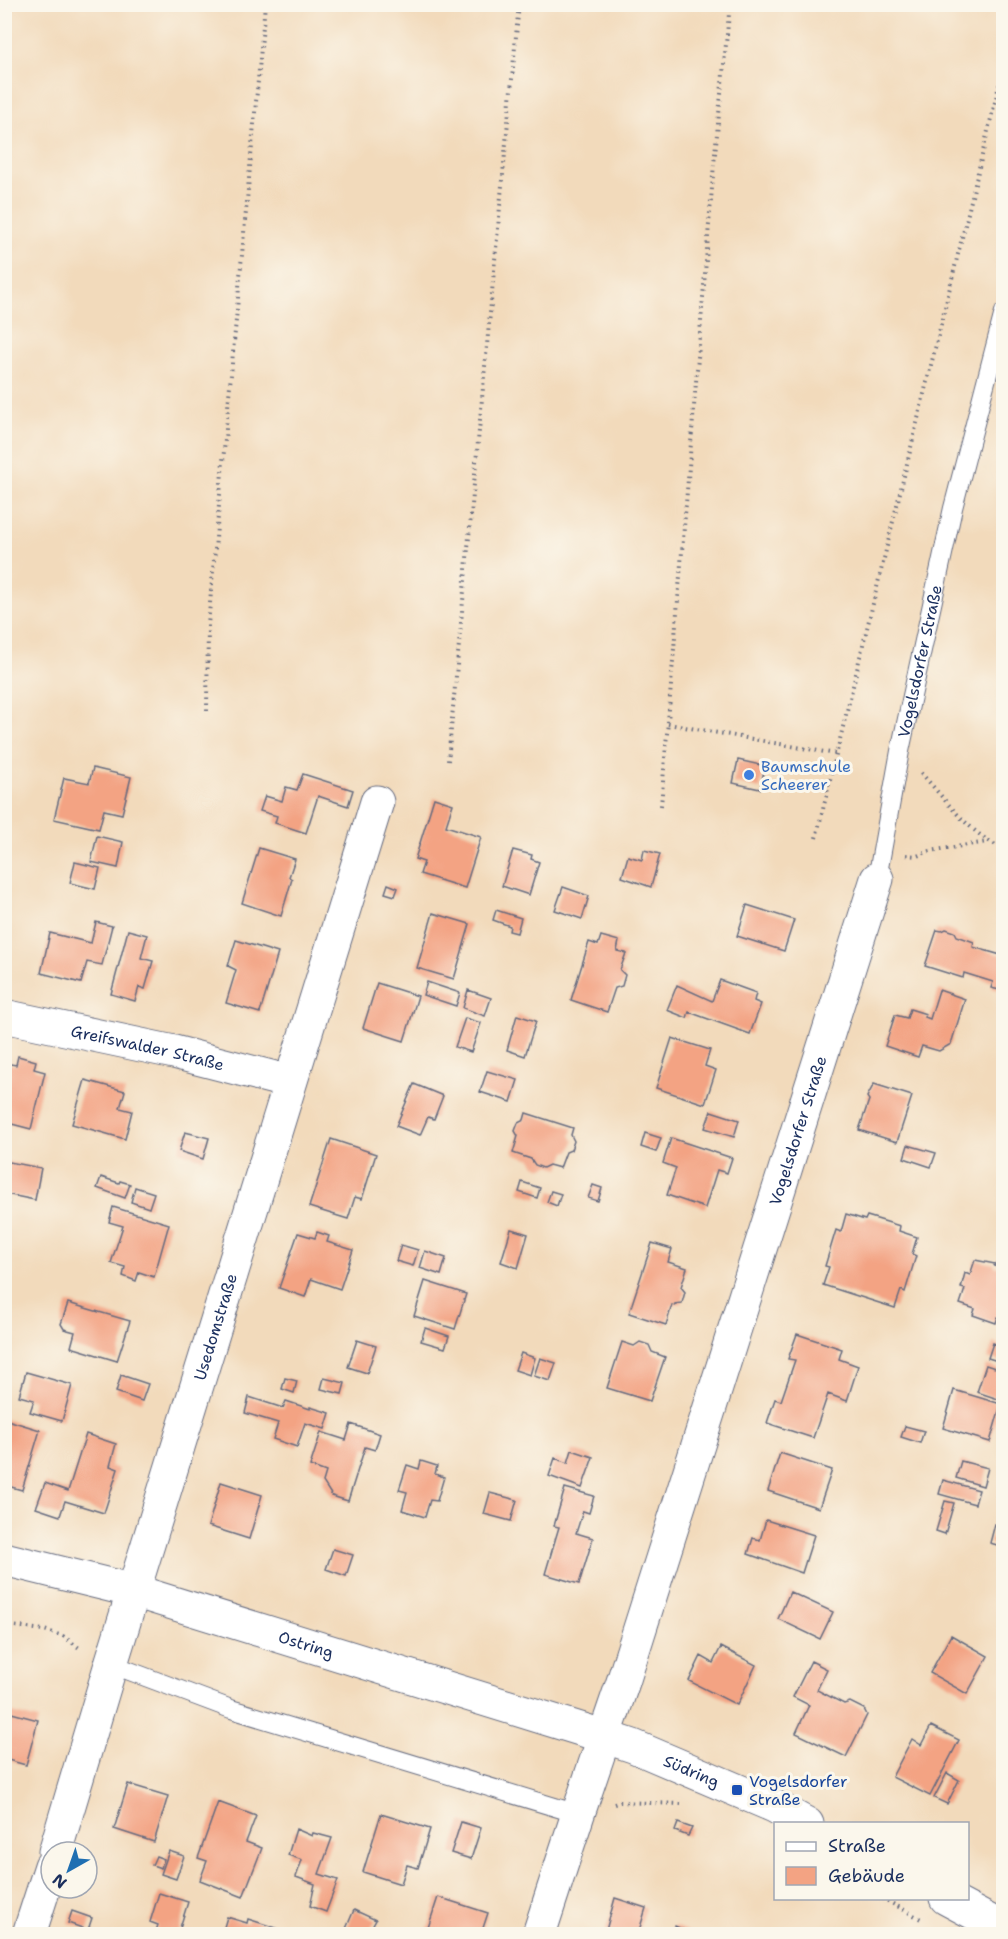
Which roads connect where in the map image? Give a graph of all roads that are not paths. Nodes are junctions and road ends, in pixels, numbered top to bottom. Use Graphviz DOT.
graph roads {
  1 [pos="1004,312"];
  2 [pos="377,802"];
  3 [pos="880,864"];
  4 [pos="4,1016"];
  5 [pos="290,1082"];
  6 [pos="4,1558"];
  7 [pos="134,1591"];
  8 [pos="111,1664"];
  9 [pos="606,1737"];
  10 [pos="578,1814"];
  11 [pos="803,1822"];
  12 [pos="59,1840"];
  13 [pos="40,1900"];
  14 [pos="935,1909"];
  15 [pos="1004,1929"];
  16 [pos="29,1935"];
  17 [pos="539,1935"];
  1 -- 3 [label="lane, Vogelsdorfer Straße"];
  2 -- 5 [label="street, Usedomstraße"];
  3 -- 9 [label="street, Vogelsdorfer Straße"];
  4 -- 5 [label="street, Greifswalder Straße"];
  5 -- 7 [label="street, Usedomstraße"];
  6 -- 7 [label="street, Ostring"];
  7 -- 8 [label="street, Usedomstraße"];
  7 -- 9 [label="street, Ostring"];
  8 -- 10 [label="lane"];
  8 -- 12 [label="street, Usedomstraße"];
  9 -- 10 [label="street, Vogelsdorfer Straße"];
  9 -- 11 [label="street, Südring"];
  10 -- 17 [label="street, Vogelsdorfer Straße"];
  13 -- 16 [label="street"];
  14 -- 15 [label="street"];
}
